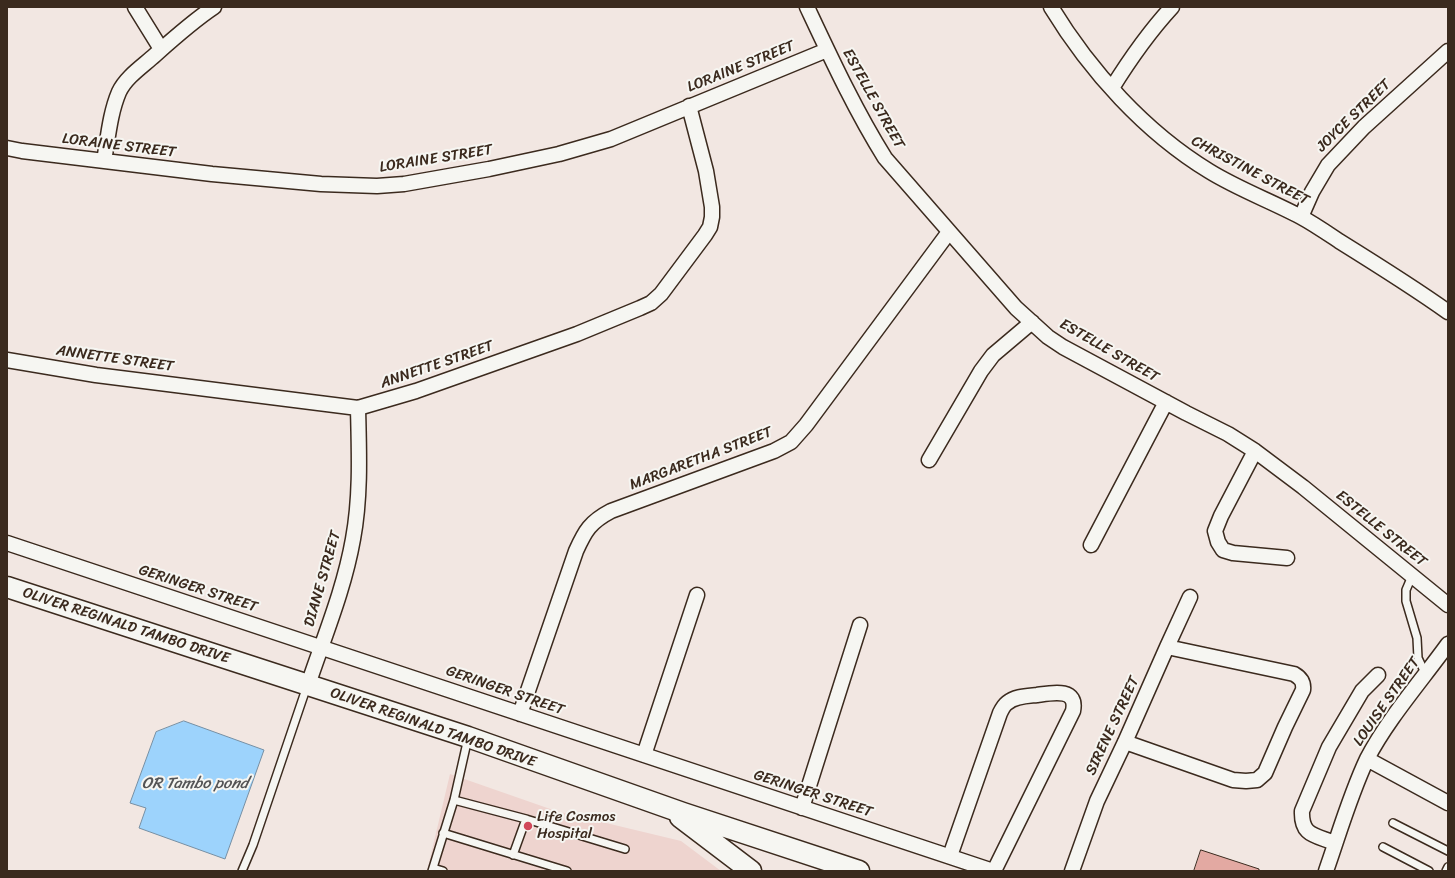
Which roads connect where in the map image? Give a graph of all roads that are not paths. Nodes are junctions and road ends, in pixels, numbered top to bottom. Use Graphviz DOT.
graph roads {
  1 [pos="135,7"];
  2 [pos="214,7"];
  3 [pos="807,7"];
  4 [pos="1051,7"];
  5 [pos="1172,7"];
  6 [pos="161,49"];
  7 [pos="827,50"];
  8 [pos="1448,51"];
  9 [pos="1112,88"];
  10 [pos="689,106"];
  11 [pos="7,148"];
  12 [pos="104,161"];
  13 [pos="1301,217"];
  14 [pos="949,232"];
  15 [pos="1448,312"];
  16 [pos="1032,322"];
  17 [pos="7,360"];
  18 [pos="1166,402"];
  19 [pos="358,408"];
  20 [pos="1255,451"];
  21 [pos="929,460"];
  22 [pos="7,543"];
  23 [pos="1091,545"];
  24 [pos="1287,558"];
  25 [pos="1412,576"];
  26 [pos="7,587"];
  27 [pos="697,595"];
  28 [pos="1190,597"];
  29 [pos="1448,605"];
  30 [pos="860,625"];
  31 [pos="1448,644"];
  32 [pos="320,647"];
  33 [pos="1167,647"];
  34 [pos="1426,675"];
  35 [pos="1378,676"];
  36 [pos="308,686"];
  37 [pos="520,714"];
  38 [pos="468,737"];
  39 [pos="1125,742"];
  40 [pos="644,755"];
  41 [pos="1368,759"];
  42 [pos="454,800"];
  43 [pos="1448,803"];
  44 [pos="668,807"];
  45 [pos="802,808"];
  46 [pos="526,820"];
  47 [pos="1393,823"];
  48 [pos="443,833"];
  49 [pos="1335,843"];
  50 [pos="1383,847"];
  51 [pos="625,849"];
  52 [pos="1448,851"];
  53 [pos="513,854"];
  54 [pos="950,856"];
  55 [pos="1448,867"];
  56 [pos="433,870"];
  57 [pos="856,870"];
  58 [pos="242,871"];
  59 [pos="443,871"];
  60 [pos="567,871"];
  61 [pos="752,871"];
  62 [pos="994,871"];
  63 [pos="1072,871"];
  64 [pos="1326,871"];
  65 [pos="1430,871"];
  66 [pos="1446,871"];
  1 -- 6 [label="street"];
  2 -- 6 [label="street"];
  3 -- 7 [label="street, ESTELLE STREET"];
  4 -- 9 [label="street, CHRISTINE STREET"];
  5 -- 9 [label="street"];
  6 -- 12 [label="street"];
  7 -- 10 [label="street, LORAINE STREET"];
  7 -- 14 [label="street, ESTELLE STREET"];
  8 -- 13 [label="street, JOYCE STREET"];
  9 -- 13 [label="street, CHRISTINE STREET"];
  10 -- 12 [label="street, LORAINE STREET"];
  10 -- 19 [label="street, ANNETTE STREET"];
  11 -- 12 [label="street, LORAINE STREET"];
  13 -- 15 [label="street, CHRISTINE STREET"];
  14 -- 16 [label="street, ESTELLE STREET"];
  14 -- 37 [label="street, MARGARETHA STREET"];
  16 -- 18 [label="street, ESTELLE STREET"];
  16 -- 21 [label="street"];
  17 -- 19 [label="street, ANNETTE STREET"];
  18 -- 20 [label="street, ESTELLE STREET"];
  18 -- 23 [label="street"];
  19 -- 32 [label="street, DIANE STREET"];
  20 -- 24 [label="street"];
  20 -- 25 [label="street, ESTELLE STREET"];
  22 -- 32 [label="street, GERINGER STREET"];
  25 -- 29 [label="street, ESTELLE STREET"];
  25 -- 34 [label="lane"];
  26 -- 36 [label="main road, OLIVER REGINALD TAMBO DRIVE"];
  27 -- 40 [label="street"];
  28 -- 33 [label="street, SIRENE STREET"];
  30 -- 45 [label="street"];
  31 -- 34 [label="street, LOUISE STREET"];
  32 -- 36 [label="street, DIANE STREET"];
  32 -- 37 [label="street, GERINGER STREET"];
  33 -- 39 [label="street, SIRENE STREET"];
  33 -- 39 [label="street"];
  34 -- 41 [label="street, LOUISE STREET"];
  35 -- 49 [label="street"];
  36 -- 38 [label="main road, OLIVER REGINALD TAMBO DRIVE"];
  36 -- 58 [label="lane"];
  37 -- 40 [label="street, GERINGER STREET"];
  38 -- 42 [label="lane"];
  38 -- 44 [label="main road, OLIVER REGINALD TAMBO DRIVE"];
  39 -- 63 [label="street, SIRENE STREET"];
  40 -- 45 [label="street, GERINGER STREET"];
  41 -- 43 [label="street"];
  41 -- 49 [label="street, LOUISE STREET"];
  42 -- 46 [label="lane"];
  42 -- 48 [label="lane"];
  44 -- 57 [label="main road, OLIVER REGINALD TAMBO DRIVE"];
  44 -- 61 [label="main road"];
  45 -- 54 [label="street, GERINGER STREET"];
  46 -- 51 [label="lane"];
  46 -- 53 [label="lane"];
  47 -- 52 [label="lane"];
  48 -- 53 [label="lane"];
  48 -- 56 [label="lane"];
  49 -- 64 [label="street, LOUISE STREET"];
  50 -- 65 [label="lane"];
  53 -- 60 [label="lane"];
  54 -- 62 [label="street, GERINGER STREET"];
  54 -- 62 [label="street"];
  55 -- 66 [label="lane"];
  56 -- 59 [label="lane"];
}
